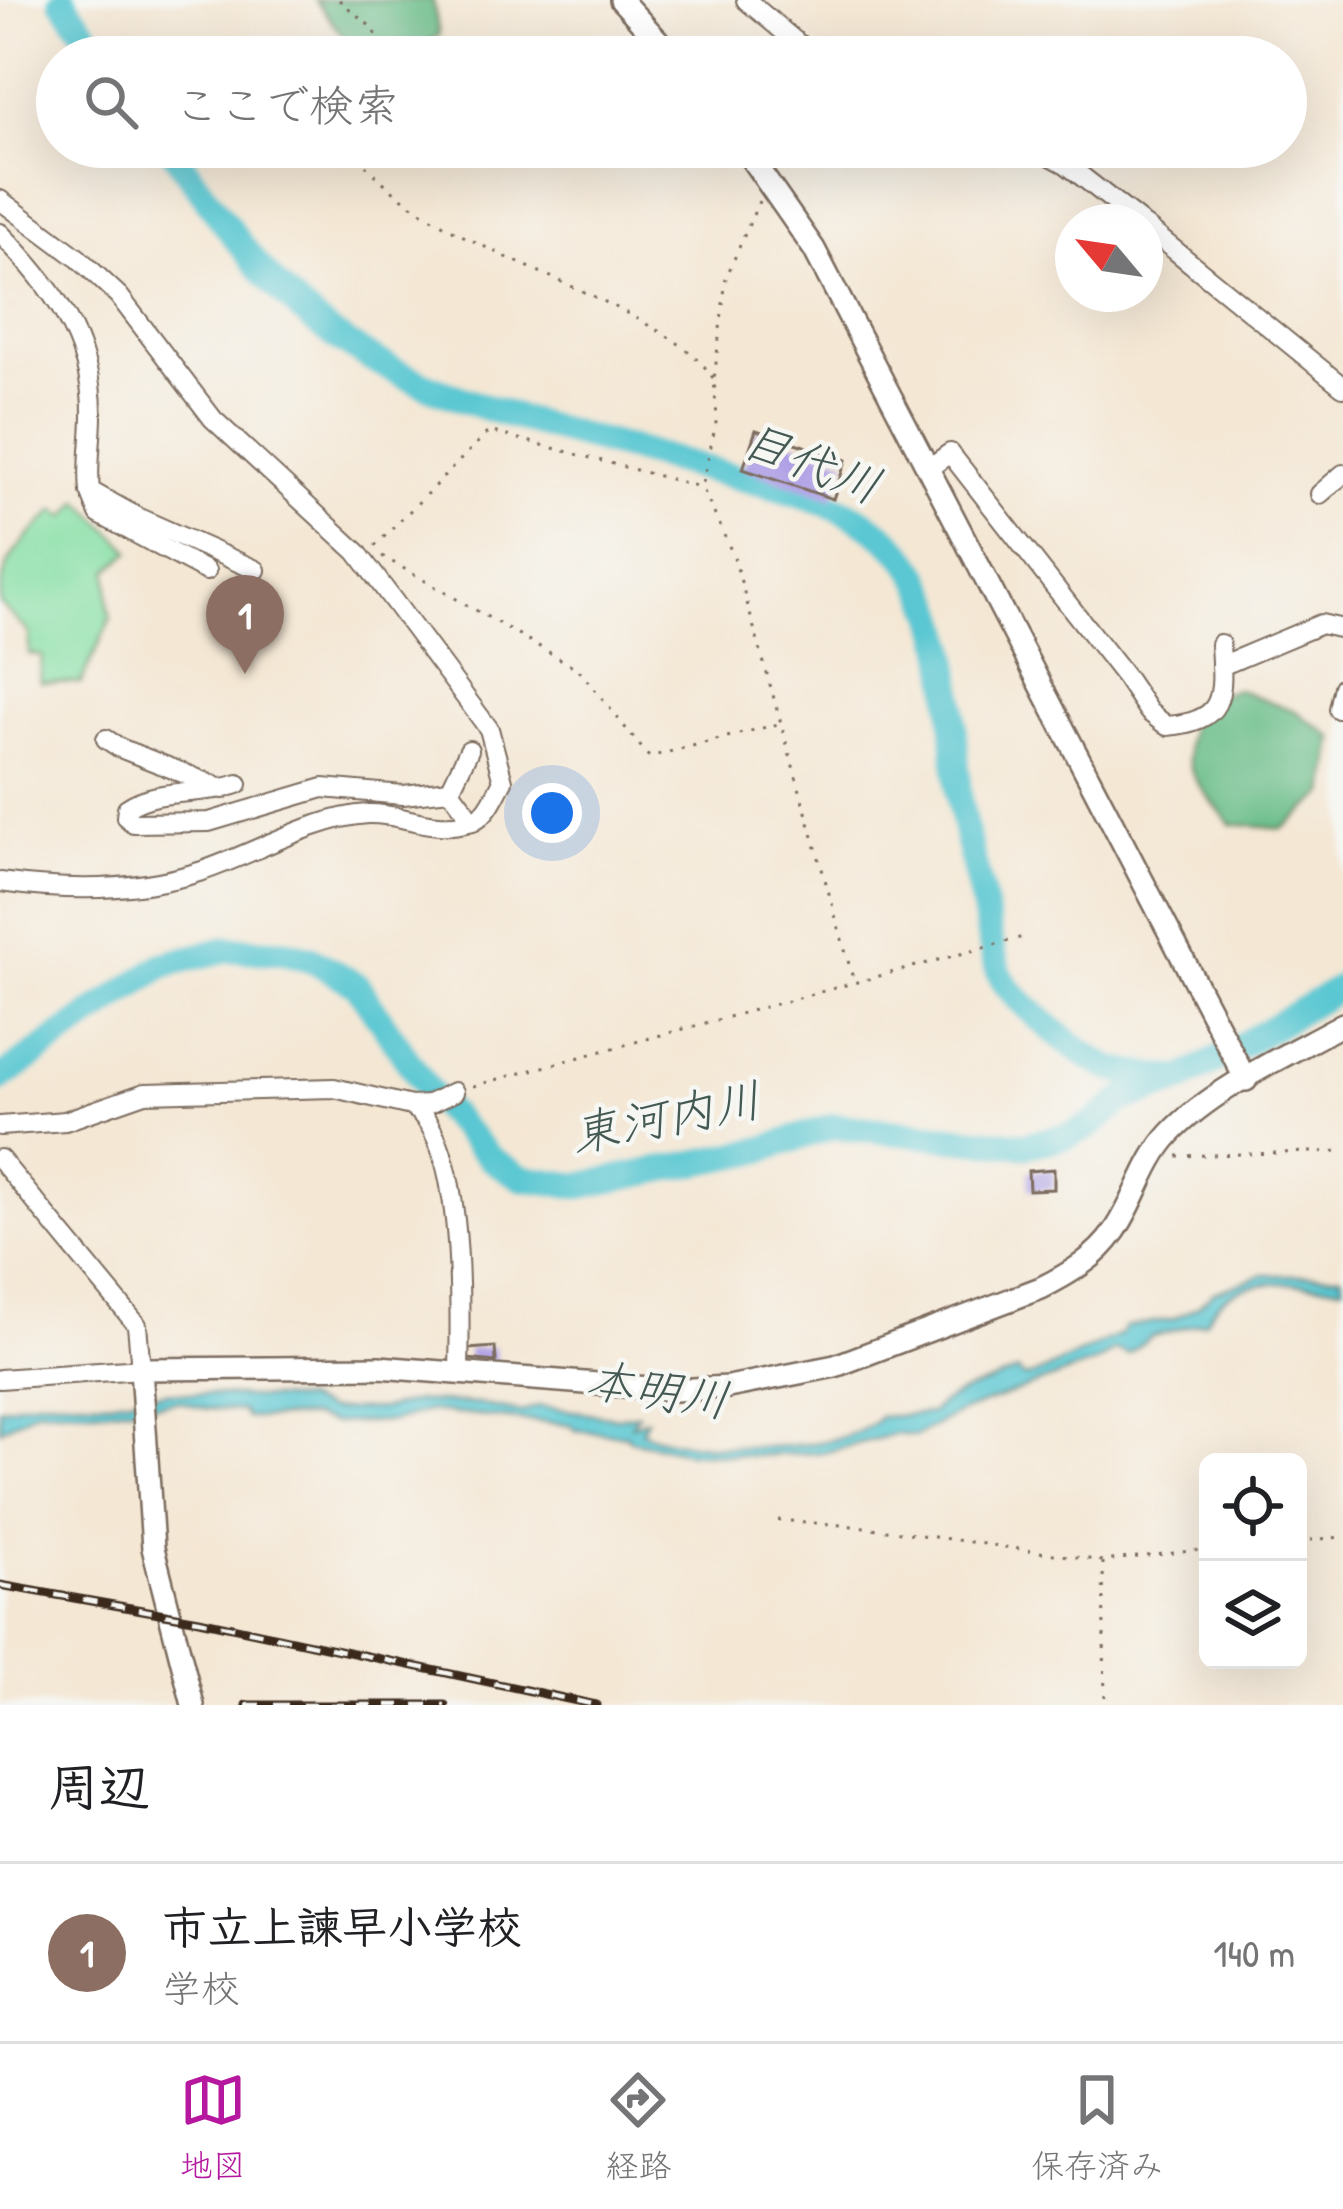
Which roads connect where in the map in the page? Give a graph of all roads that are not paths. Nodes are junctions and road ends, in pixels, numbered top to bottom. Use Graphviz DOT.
graph roads {
  1 [pos="621,0"];
  2 [pos="750,1"];
  3 [pos="654,36"];
  4 [pos="790,36"];
  5 [pos="757,168"];
  6 [pos="1070,168"];
  7 [pos="0,200"];
  8 [pos="1118,204"];
  9 [pos="0,232"];
  10 [pos="1163,240"];
  11 [pos="1343,387"];
  12 [pos="929,467"];
  13 [pos="1343,474"];
  14 [pos="90,491"];
  15 [pos="1320,494"];
  16 [pos="256,569"];
  17 [pos="206,571"];
  18 [pos="1343,629"];
  19 [pos="1220,644"];
  20 [pos="1221,666"];
  21 [pos="1343,686"];
  22 [pos="1338,709"];
  23 [pos="106,739"];
  24 [pos="469,750"];
  25 [pos="450,790"];
  26 [pos="473,821"];
  27 [pos="0,882"];
  28 [pos="1343,1024"];
  29 [pos="1243,1075"];
  30 [pos="454,1092"];
  31 [pos="419,1106"];
  32 [pos="0,1126"];
  33 [pos="0,1160"];
  34 [pos="459,1373"];
  35 [pos="141,1377"];
  36 [pos="0,1378"];
  37 [pos="193,1705"];
  1 -- 3 [label="street"];
  2 -- 4 [label="street"];
  5 -- 12 [label="street"];
  6 -- 8 [label="street"];
  7 -- 26 [label="street"];
  9 -- 14 [label="street"];
  10 -- 11 [label="street"];
  12 -- 20 [label="street"];
  12 -- 29 [label="street"];
  13 -- 15 [label="street"];
  14 -- 16 [label="street"];
  14 -- 17 [label="street"];
  18 -- 20 [label="street"];
  19 -- 20 [label="street"];
  21 -- 22 [label="street"];
  23 -- 25 [label="street"];
  24 -- 25 [label="street"];
  25 -- 26 [label="street"];
  26 -- 27 [label="street"];
  28 -- 29 [label="street"];
  29 -- 34 [label="street"];
  30 -- 31 [label="street"];
  31 -- 32 [label="street"];
  31 -- 34 [label="street"];
  33 -- 35 [label="street"];
  34 -- 35 [label="street"];
  35 -- 36 [label="street"];
  35 -- 37 [label="street"];
}
